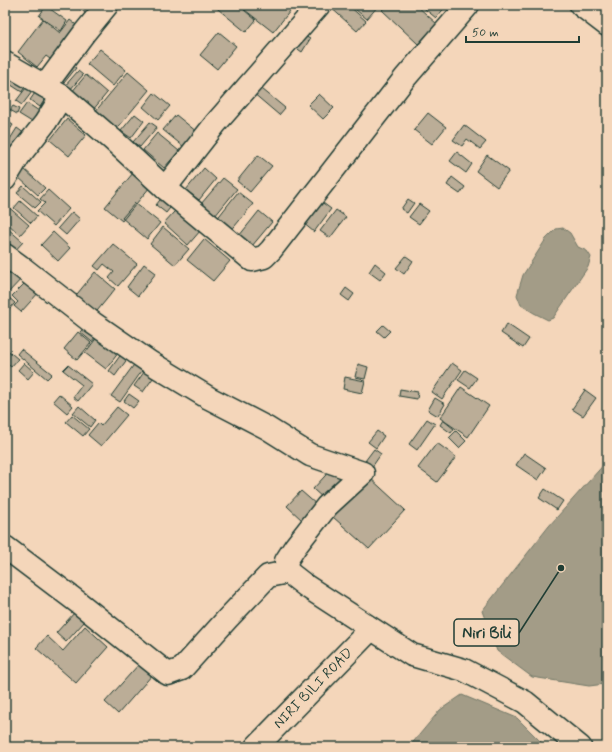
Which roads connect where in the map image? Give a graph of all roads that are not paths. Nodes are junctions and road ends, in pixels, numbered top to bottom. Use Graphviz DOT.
graph roads {
  1 [pos="108,5"];
  2 [pos="319,5"];
  3 [pos="468,5"];
  4 [pos="581,5"];
  5 [pos="607,25"];
  6 [pos="5,63"];
  7 [pos="54,91"];
  8 [pos="5,179"];
  9 [pos="165,188"];
  10 [pos="5,255"];
  11 [pos="5,547"];
  12 [pos="288,572"];
  13 [pos="371,629"];
  14 [pos="256,747"];
  15 [pos="580,747"];
  1 -- 7 [label="street"];
  2 -- 9 [label="street"];
  3 -- 9 [label="street"];
  4 -- 5 [label="street"];
  6 -- 7 [label="street"];
  7 -- 8 [label="street"];
  7 -- 9 [label="street"];
  10 -- 12 [label="street"];
  11 -- 12 [label="street"];
  12 -- 13 [label="street"];
  13 -- 14 [label="street, NIRI BILI ROAD"];
  13 -- 15 [label="street"];
}
